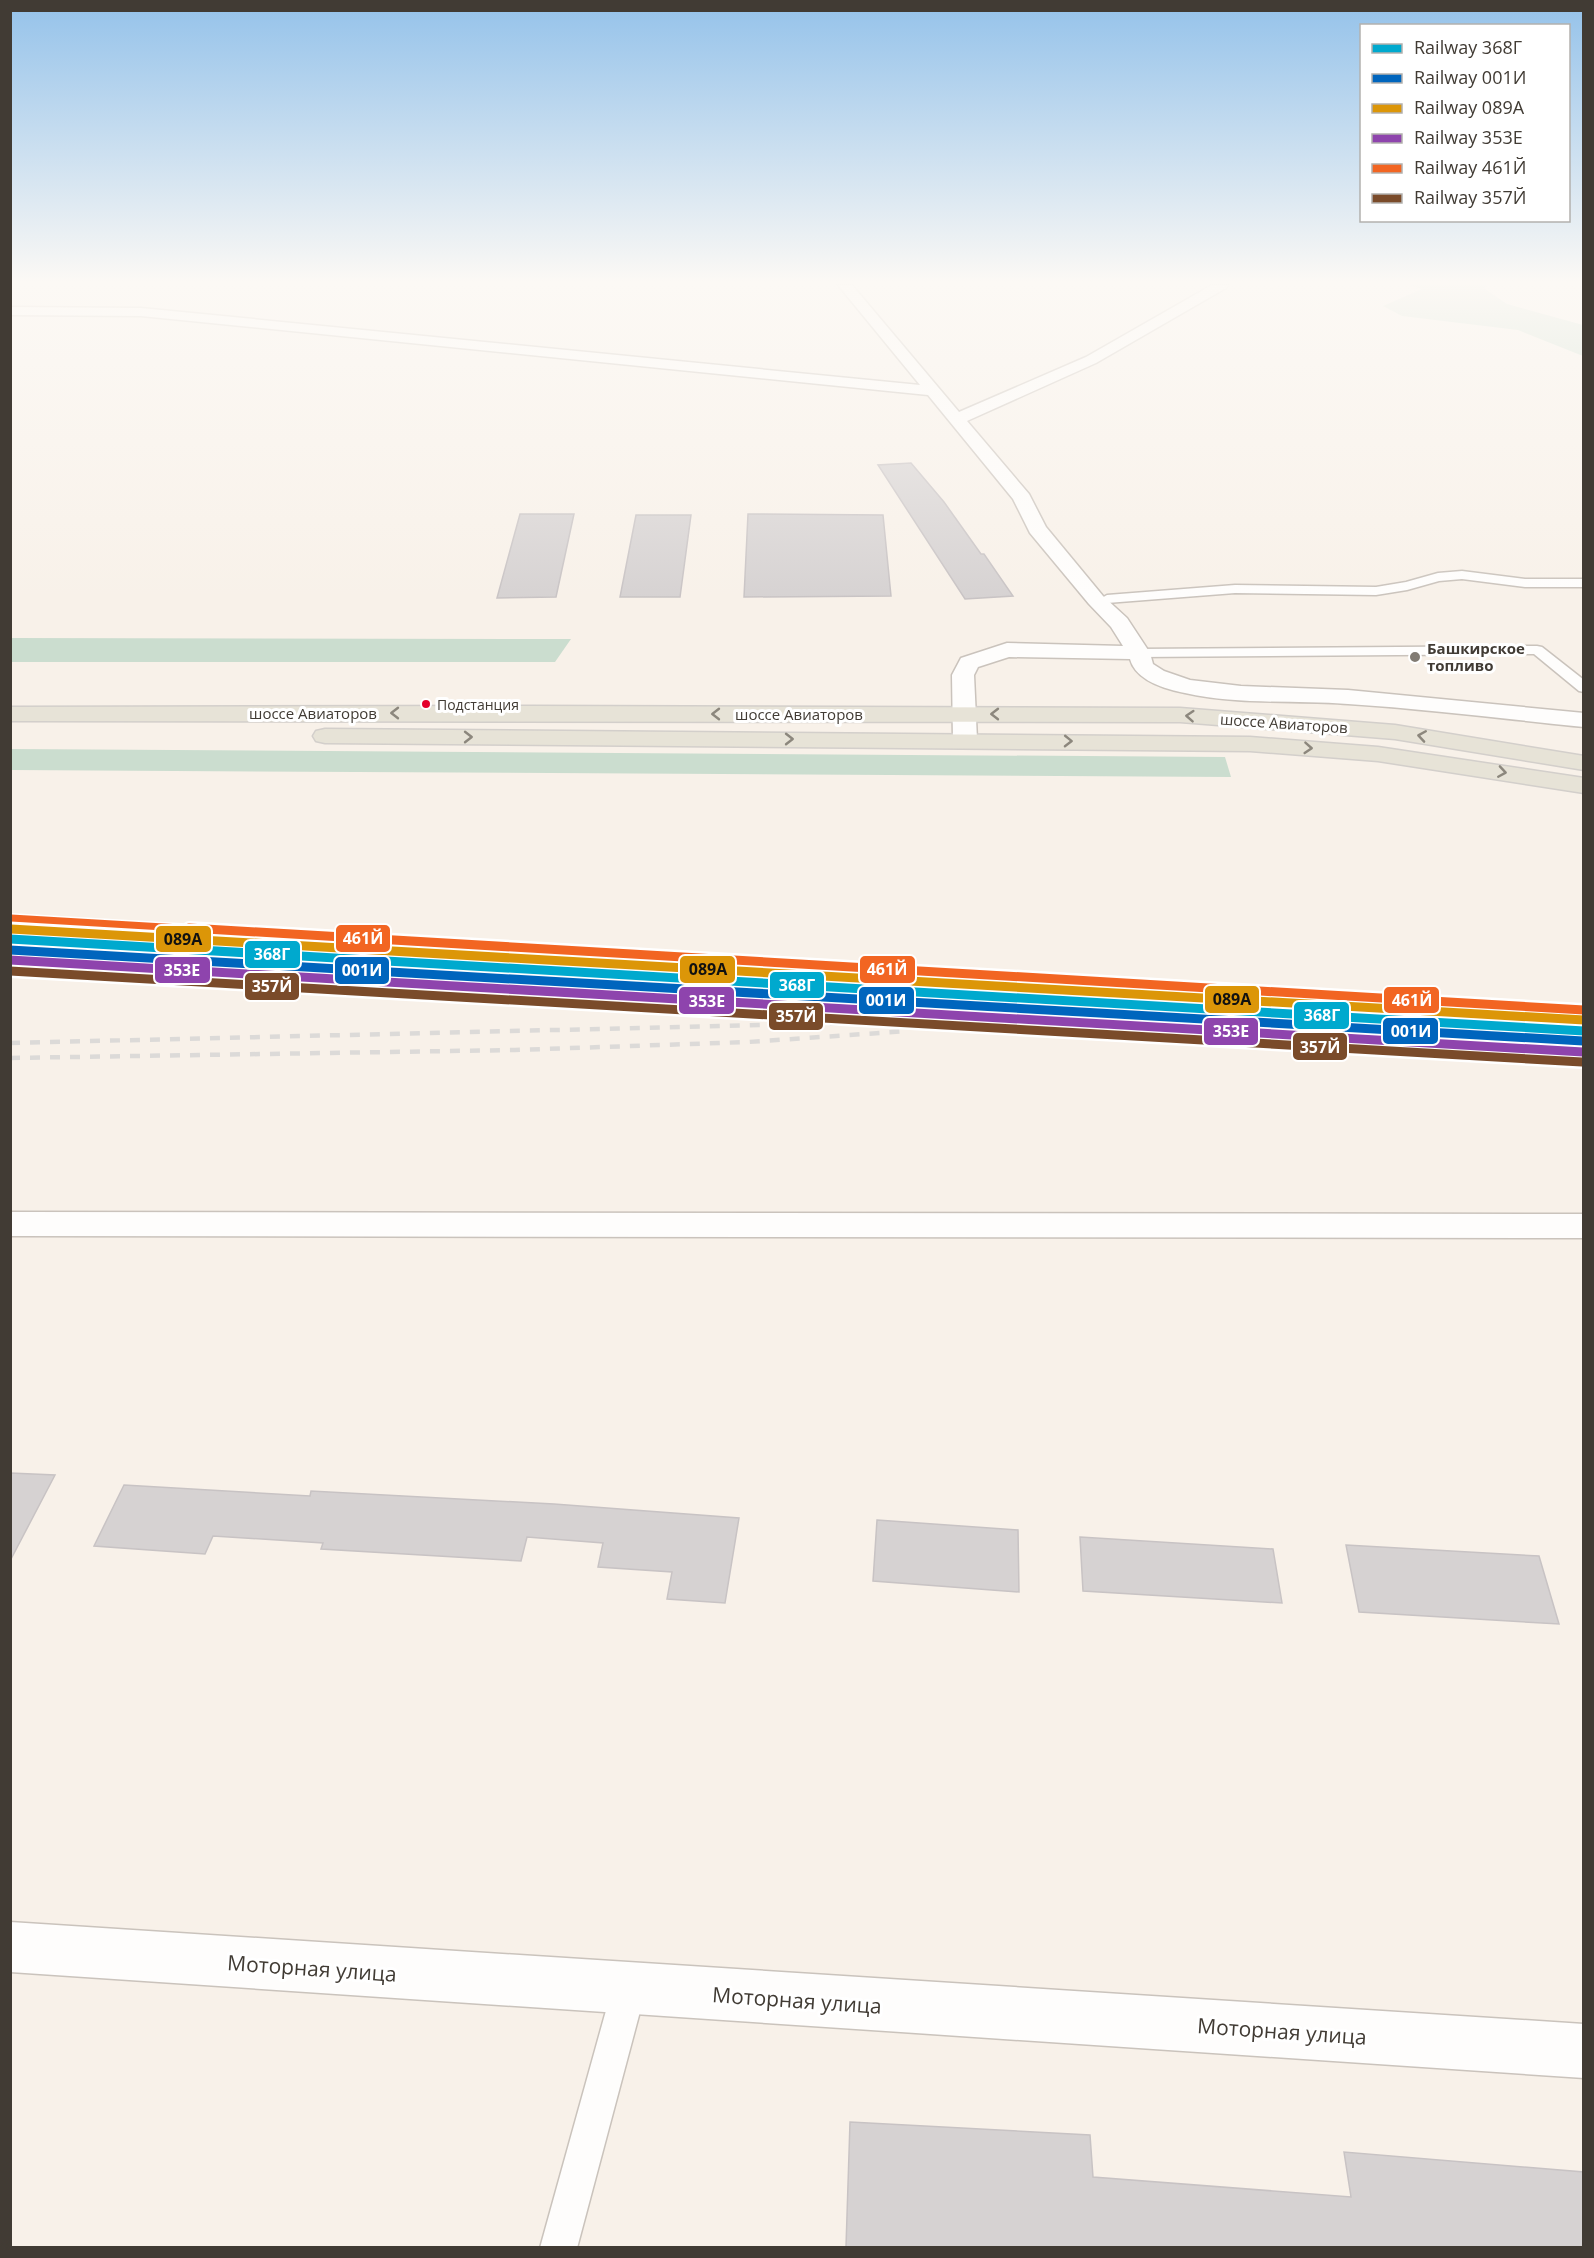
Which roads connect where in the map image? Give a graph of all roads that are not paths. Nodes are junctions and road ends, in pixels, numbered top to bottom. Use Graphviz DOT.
graph roads {
  1 [pos="926,390"];
  2 [pos="1022,390"];
  3 [pos="932,391"];
  4 [pos="956,419"];
  5 [pos="1584,584"];
  6 [pos="1107,599"];
  7 [pos="1139,653"];
  8 [pos="1584,688"];
  9 [pos="10,714"];
  10 [pos="964,714"];
  11 [pos="1584,720"];
  12 [pos="10,733"];
  13 [pos="965,740"];
  14 [pos="1584,763"];
  15 [pos="1584,786"];
  16 [pos="10,1224"];
  17 [pos="1584,1226"];
  18 [pos="10,1947"];
  19 [pos="629,1989"];
  20 [pos="1584,2051"];
  21 [pos="558,2247"];
  1 -- 3 [label="street"];
  2 -- 4 [label="street"];
  3 -- 4 [label="street"];
  4 -- 7 [label="street"];
  5 -- 6 [label="lane"];
  7 -- 8 [label="lane"];
  7 -- 10 [label="street"];
  7 -- 11 [label="street"];
  10 -- 9 [label="main road, шоссе Авиаторов, one-way"];
  10 -- 13 [label="street"];
  14 -- 10 [label="main road, шоссе Авиаторов, one-way"];
  12 -- 13 [label="main road, шоссе Авиаторов, one-way"];
  13 -- 15 [label="main road, шоссе Авиаторов, one-way"];
  16 -- 17 [label="street"];
  18 -- 19 [label="street, Моторная улица"];
  19 -- 20 [label="street, Моторная улица"];
  19 -- 21 [label="lane"];
}
